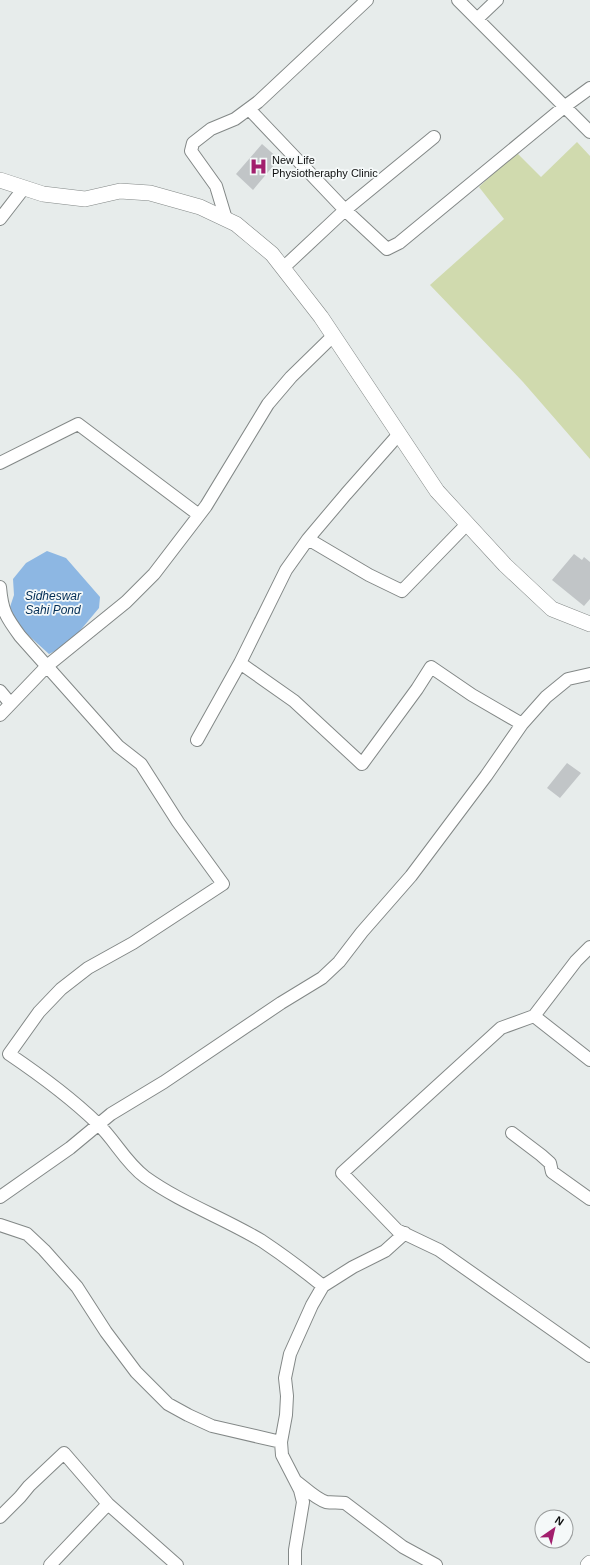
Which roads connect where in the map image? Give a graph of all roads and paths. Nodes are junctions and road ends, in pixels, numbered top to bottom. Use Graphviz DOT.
graph roads {
  1 [pos="368,0"];
  2 [pos="458,0"];
  3 [pos="497,0"];
  4 [pos="477,19"];
  5 [pos="590,88"];
  6 [pos="564,107"];
  7 [pos="249,109"];
  8 [pos="590,132"];
  9 [pos="434,137"];
  10 [pos="0,180"];
  11 [pos="24,188"];
  12 [pos="345,210"];
  13 [pos="0,219"];
  14 [pos="226,219"];
  15 [pos="283,268"];
  16 [pos="333,336"];
  17 [pos="399,434"];
  18 [pos="0,463"];
  19 [pos="199,516"];
  20 [pos="467,524"];
  21 [pos="308,539"];
  22 [pos="0,587"];
  23 [pos="0,593"];
  24 [pos="590,624"];
  25 [pos="240,663"];
  26 [pos="47,666"];
  27 [pos="590,674"];
  28 [pos="0,690"];
  29 [pos="10,703"];
  30 [pos="0,715"];
  31 [pos="522,724"];
  32 [pos="197,740"];
  33 [pos="590,947"];
  34 [pos="534,1016"];
  35 [pos="5,1052"];
  36 [pos="590,1060"];
  37 [pos="98,1124"];
  38 [pos="512,1133"];
  39 [pos="0,1197"];
  40 [pos="590,1199"];
  41 [pos="0,1225"];
  42 [pos="405,1233"];
  43 [pos="323,1286"];
  44 [pos="590,1356"];
  45 [pos="281,1442"];
  46 [pos="296,1481"];
  47 [pos="108,1504"];
  48 [pos="0,1517"];
  49 [pos="590,1563"];
  50 [pos="294,1564"];
  51 [pos="50,1565"];
  52 [pos="177,1565"];
  53 [pos="436,1565"];
  54 [pos="588,1565"];
  1 -- 7 [label="street"];
  2 -- 4 [label="street"];
  3 -- 4 [label="street"];
  4 -- 6 [label="street"];
  5 -- 6 [label="street"];
  6 -- 8 [label="street"];
  6 -- 12 [label="street"];
  7 -- 12 [label="street"];
  7 -- 14 [label="street"];
  9 -- 12 [label="street"];
  10 -- 11 [label="main road"];
  11 -- 13 [label="street"];
  11 -- 14 [label="main road"];
  12 -- 15 [label="street"];
  14 -- 15 [label="main road"];
  15 -- 16 [label="main road"];
  16 -- 17 [label="main road"];
  16 -- 19 [label="street"];
  17 -- 20 [label="main road"];
  17 -- 21 [label="street"];
  18 -- 19 [label="street"];
  19 -- 26 [label="street"];
  20 -- 21 [label="street"];
  20 -- 24 [label="main road"];
  21 -- 25 [label="street"];
  22 -- 23 [label="street"];
  23 -- 26 [label="street"];
  25 -- 31 [label="street"];
  25 -- 32 [label="street"];
  26 -- 29 [label="street"];
  26 -- 35 [label="street"];
  27 -- 31 [label="street"];
  28 -- 29 [label="street"];
  29 -- 30 [label="street"];
  31 -- 37 [label="street"];
  33 -- 34 [label="street"];
  34 -- 36 [label="street"];
  34 -- 42 [label="street"];
  35 -- 37 [label="street"];
  37 -- 39 [label="street"];
  37 -- 43 [label="street"];
  38 -- 40 [label="street"];
  41 -- 45 [label="street"];
  42 -- 43 [label="street"];
  42 -- 44 [label="street"];
  43 -- 45 [label="street"];
  45 -- 46 [label="street"];
  46 -- 50 [label="street"];
  46 -- 53 [label="street"];
  47 -- 48 [label="street"];
  47 -- 51 [label="street"];
  47 -- 52 [label="street"];
  49 -- 54 [label="main road"];
}
